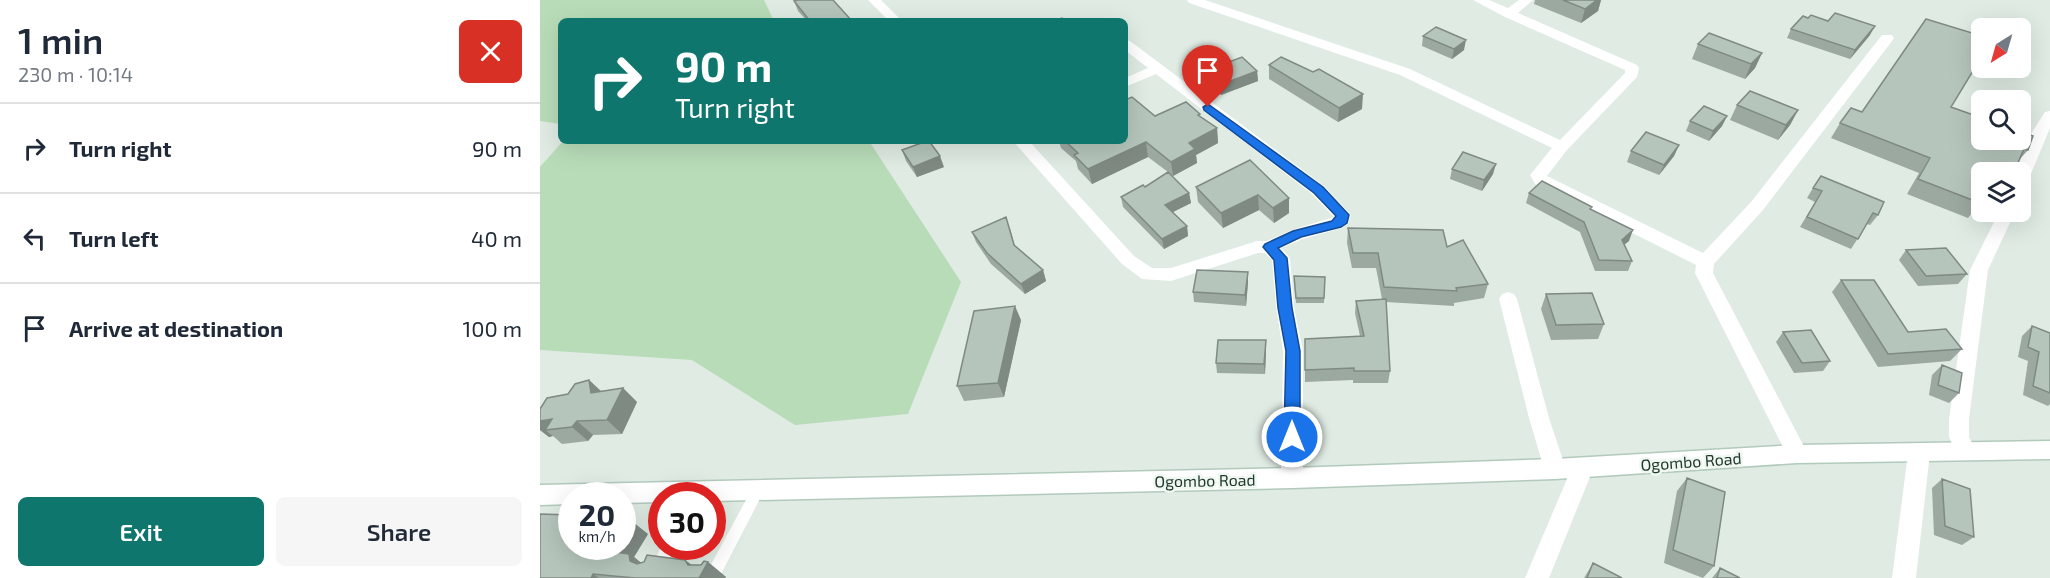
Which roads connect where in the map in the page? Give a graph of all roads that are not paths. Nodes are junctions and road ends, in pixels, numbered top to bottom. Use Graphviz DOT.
graph roads {
  1 [pos="874,0"];
  2 [pos="1193,0"];
  3 [pos="1479,0"];
  4 [pos="1527,0"];
  5 [pos="1509,14"];
  6 [pos="893,18"];
  7 [pos="1887,38"];
  8 [pos="1128,46"];
  9 [pos="1158,69"];
  10 [pos="1128,82"];
  11 [pos="2050,115"];
  12 [pos="1024,144"];
  13 [pos="1562,147"];
  14 [pos="2027,162"];
  15 [pos="2002,222"];
  16 [pos="1269,247"];
  17 [pos="1705,262"];
  18 [pos="1508,299"];
  19 [pos="1964,449"];
  20 [pos="2050,450"];
  21 [pos="1919,453"];
  22 [pos="1797,454"];
  23 [pos="1583,467"];
  24 [pos="1555,469"];
  25 [pos="1292,478"];
  26 [pos="758,491"];
  27 [pos="726,492"];
  28 [pos="648,494"];
  29 [pos="540,495"];
  30 [pos="662,560"];
  31 [pos="658,570"];
  32 [pos="713,575"];
  33 [pos="1538,578"];
  34 [pos="1904,578"];
  1 -- 6 [label="street"];
  2 -- 13 [label="street"];
  3 -- 5 [label="street"];
  4 -- 5 [label="street"];
  5 -- 13 [label="street"];
  7 -- 17 [label="street"];
  8 -- 9 [label="street"];
  9 -- 10 [label="street"];
  9 -- 16 [label="street"];
  11 -- 14 [label="street"];
  12 -- 16 [label="street"];
  13 -- 17 [label="street"];
  15 -- 19 [label="street"];
  16 -- 25 [label="street"];
  17 -- 22 [label="street"];
  18 -- 24 [label="street"];
  19 -- 20 [label="street, Ogombo Road"];
  19 -- 21 [label="street, Ogombo Road"];
  21 -- 22 [label="street, Ogombo Road"];
  21 -- 34 [label="street"];
  22 -- 23 [label="street, Ogombo Road"];
  23 -- 24 [label="street, Ogombo Road"];
  23 -- 33 [label="street"];
  24 -- 25 [label="street, Ogombo Road"];
  25 -- 26 [label="street, Ogombo Road"];
  26 -- 27 [label="street, Ogombo Road"];
  26 -- 32 [label="lane"];
  28 -- 29 [label="street, Ogombo Road"];
  30 -- 31 [label="lane"];
}
